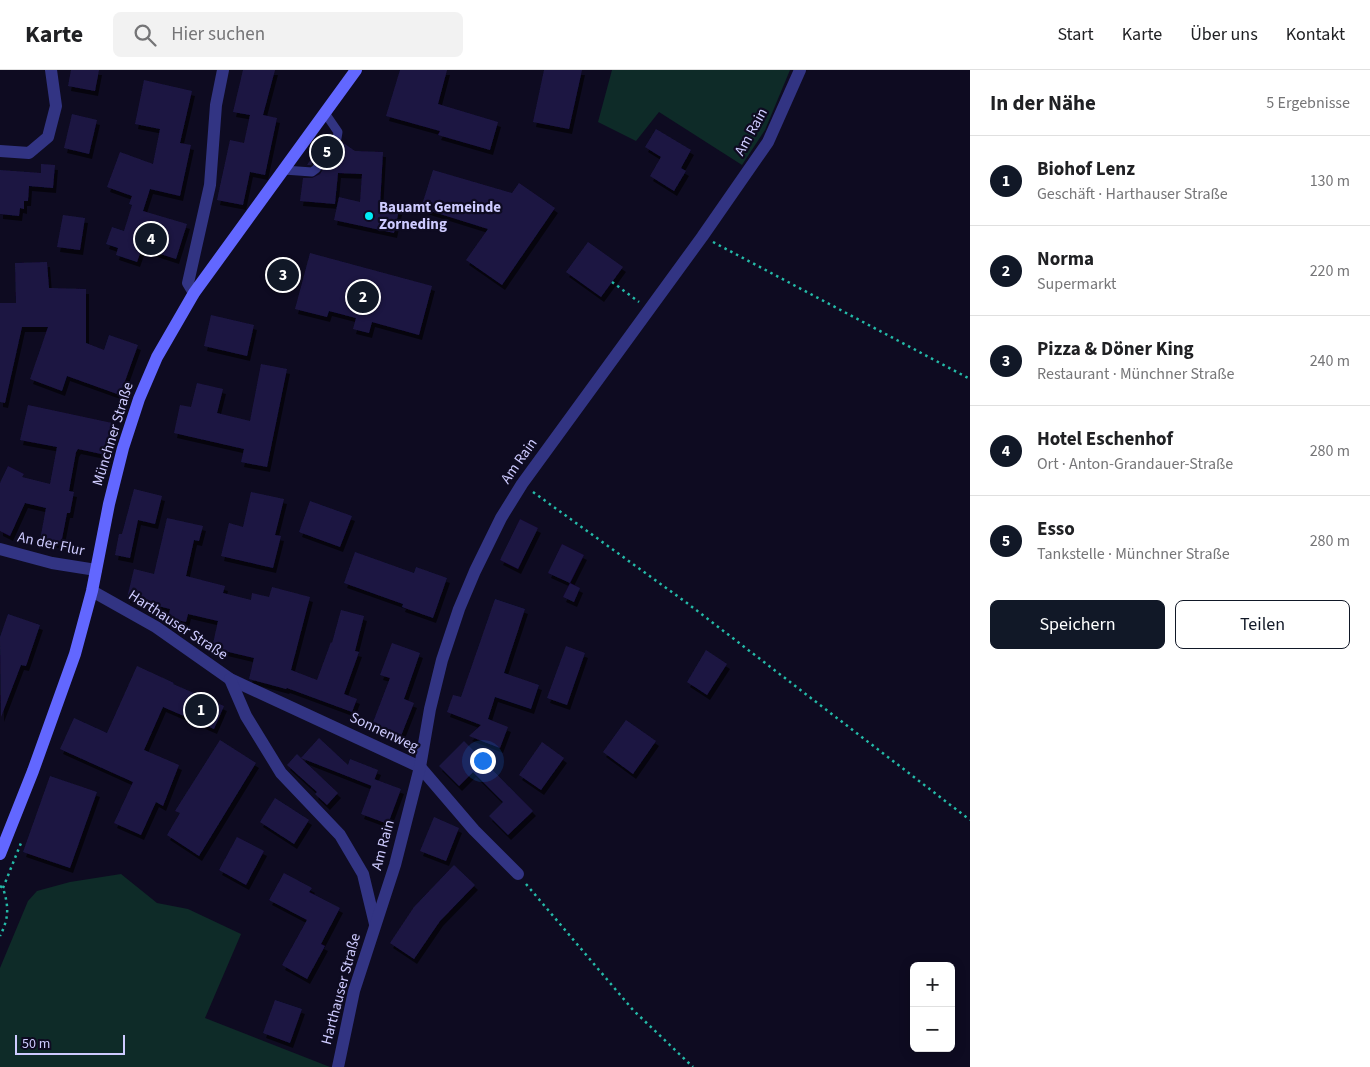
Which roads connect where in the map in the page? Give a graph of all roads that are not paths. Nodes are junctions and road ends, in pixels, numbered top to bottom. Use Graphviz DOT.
graph roads {
  1 [pos="50,70"];
  2 [pos="223,70"];
  3 [pos="356,70"];
  4 [pos="800,70"];
  5 [pos="325,113"];
  6 [pos="0,151"];
  7 [pos="284,170"];
  8 [pos="194,293"];
  9 [pos="0,549"];
  10 [pos="96,570"];
  11 [pos="92,591"];
  12 [pos="230,679"];
  13 [pos="420,767"];
  14 [pos="0,854"];
  15 [pos="518,874"];
  16 [pos="375,924"];
  17 [pos="338,1067"];
  1 -- 6 [label="street"];
  2 -- 8 [label="street"];
  3 -- 5 [label="street, Münchner Straße"];
  4 -- 13 [label="street, Am Rain"];
  5 -- 7 [label="street, Münchner Straße"];
  5 -- 7 [label="lane"];
  7 -- 8 [label="street, Münchner Straße"];
  8 -- 10 [label="street, Münchner Straße"];
  9 -- 10 [label="street, An der Flur"];
  10 -- 11 [label="street, Münchner Straße"];
  11 -- 12 [label="street, Harthauser Straße"];
  11 -- 14 [label="street, Münchner Straße"];
  12 -- 13 [label="street, Sonnenweg"];
  12 -- 16 [label="street, Harthauser Straße"];
  13 -- 15 [label="street, Sonnenweg"];
  13 -- 16 [label="street, Am Rain"];
  16 -- 17 [label="street, Harthauser Straße"];
}
